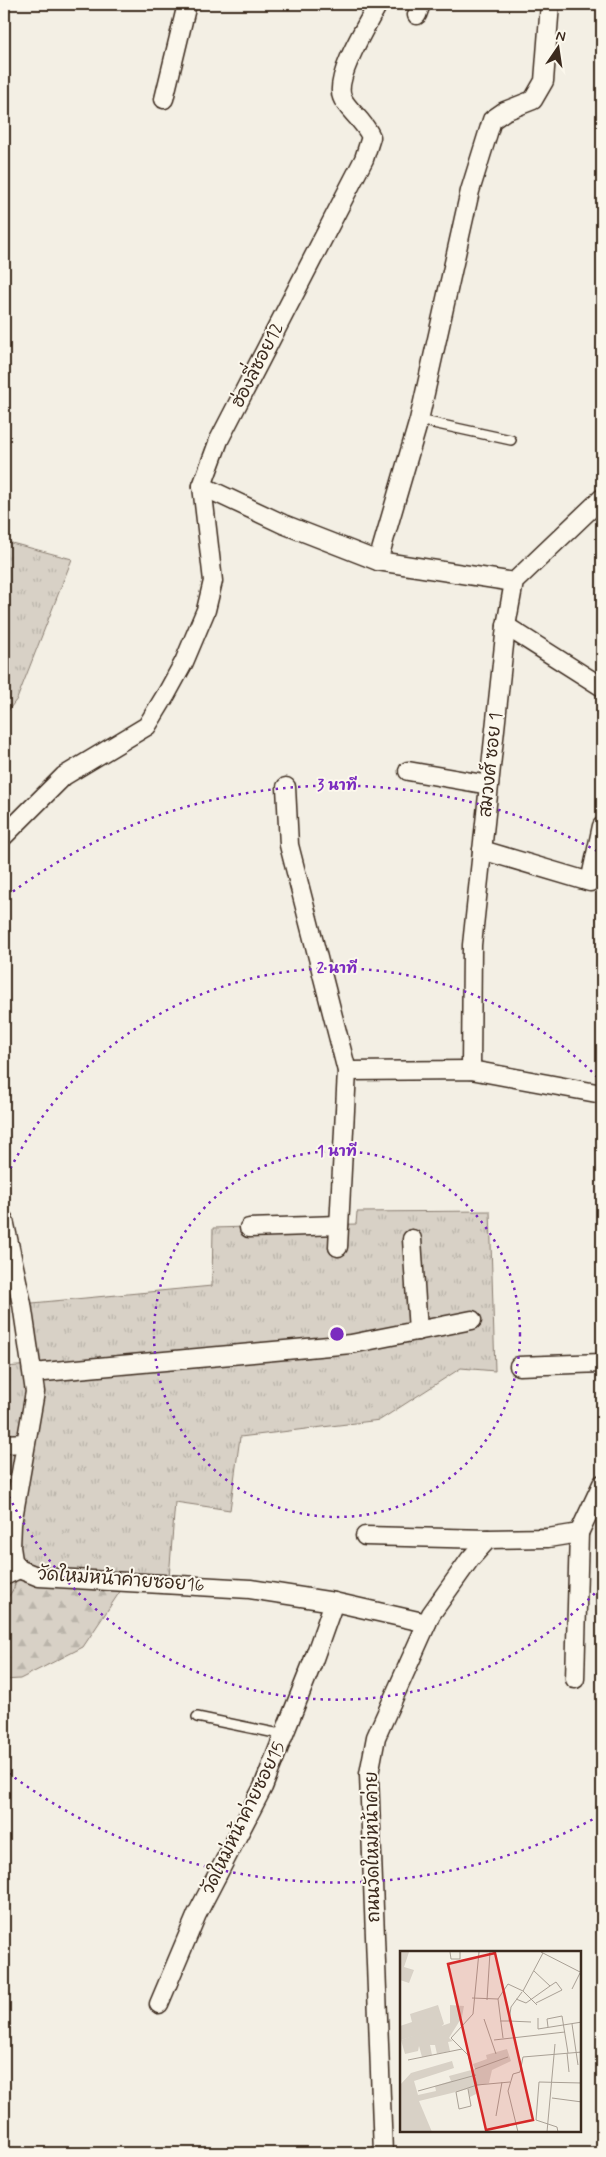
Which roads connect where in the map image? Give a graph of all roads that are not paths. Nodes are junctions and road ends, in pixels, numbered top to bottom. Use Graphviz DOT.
graph roads {
  1 [pos="187,4"];
  2 [pos="378,4"];
  3 [pos="550,4"];
  4 [pos="164,99"];
  5 [pos="419,420"];
  6 [pos="511,440"];
  7 [pos="202,486"];
  8 [pos="602,498"];
  9 [pos="378,561"];
  10 [pos="514,582"];
  11 [pos="506,626"];
  12 [pos="602,687"];
  13 [pos="408,771"];
  14 [pos="489,785"];
  15 [pos="286,786"];
  16 [pos="602,826"];
  17 [pos="4,836"];
  18 [pos="482,850"];
  19 [pos="596,883"];
  20 [pos="471,1070"];
  21 [pos="347,1071"];
  22 [pos="602,1094"];
  23 [pos="4,1220"];
  24 [pos="339,1225"];
  25 [pos="248,1228"];
  26 [pos="412,1239"];
  27 [pos="338,1247"];
  28 [pos="472,1320"];
  29 [pos="418,1332"];
  30 [pos="602,1362"];
  31 [pos="518,1366"];
  32 [pos="33,1373"];
  33 [pos="25,1443"];
  34 [pos="4,1444"];
  35 [pos="602,1484"];
  36 [pos="579,1533"];
  37 [pos="365,1536"];
  38 [pos="488,1539"];
  39 [pos="11,1573"];
  40 [pos="334,1602"];
  41 [pos="426,1623"];
  42 [pos="575,1680"];
  43 [pos="197,1717"];
  44 [pos="285,1735"];
  45 [pos="159,2004"];
  46 [pos="383,2153"];
  1 -- 4 [label="street"];
  2 -- 7 [label="street, ฮ่องลี่ซอย12"];
  3 -- 5 [label="street"];
  5 -- 6 [label="lane"];
  5 -- 9 [label="street"];
  7 -- 9 [label="street"];
  7 -- 17 [label="street, ฮ่องลี่ซอย12"];
  8 -- 10 [label="street"];
  9 -- 10 [label="street"];
  10 -- 11 [label="street, สมวงศ์ ซอย 1"];
  11 -- 12 [label="street"];
  11 -- 14 [label="street, สมวงศ์ ซอย 1"];
  13 -- 14 [label="street"];
  14 -- 18 [label="street, สมวงศ์ ซอย 1"];
  15 -- 21 [label="street"];
  16 -- 19 [label="street"];
  18 -- 19 [label="street"];
  18 -- 20 [label="street, สมวงศ์ ซอย 1"];
  20 -- 21 [label="street"];
  20 -- 22 [label="street"];
  21 -- 24 [label="street"];
  23 -- 32 [label="street, วัดใหม่หน้าค่ายซอย16"];
  24 -- 25 [label="street"];
  24 -- 27 [label="street"];
  26 -- 29 [label="street"];
  28 -- 29 [label="street"];
  29 -- 32 [label="street"];
  30 -- 31 [label="street"];
  32 -- 33 [label="street, วัดใหม่หน้าค่ายซอย16"];
  33 -- 34 [label="street"];
  33 -- 39 [label="street, วัดใหม่หน้าค่ายซอย16"];
  35 -- 36 [label="street"];
  36 -- 38 [label="street"];
  36 -- 42 [label="street"];
  37 -- 38 [label="street"];
  38 -- 41 [label="street, ถนนวัดใหม่หน้าค่าย"];
  39 -- 40 [label="street, วัดใหม่หน้าค่ายซอย16"];
  40 -- 41 [label="street, วัดใหม่หน้าค่ายซอย16"];
  40 -- 44 [label="street, วัดใหม่หน้าค่ายซอย15"];
  41 -- 46 [label="street, ถนนวัดใหม่หน้าค่าย"];
  43 -- 44 [label="lane"];
  44 -- 45 [label="street, วัดใหม่หน้าค่ายซอย15"];
}
